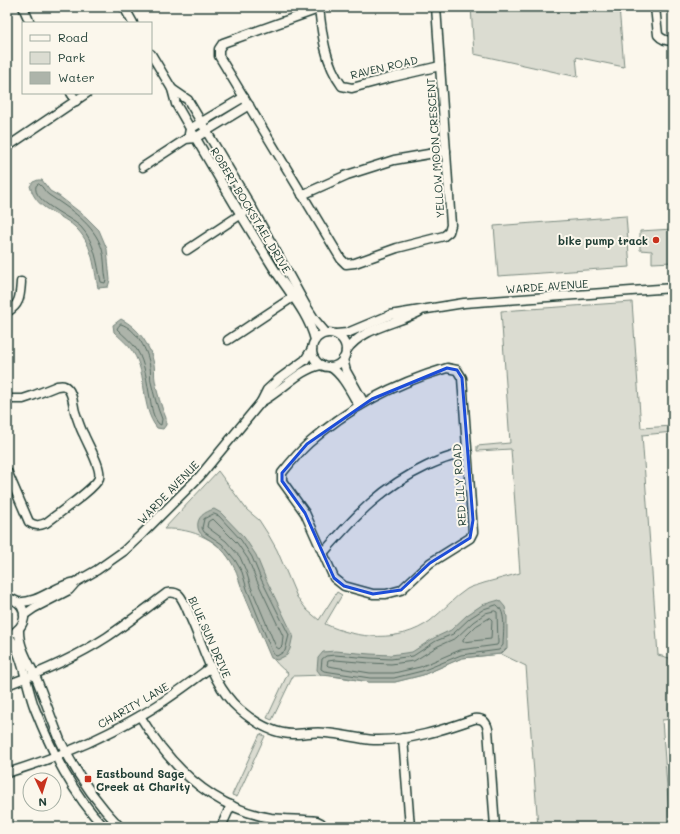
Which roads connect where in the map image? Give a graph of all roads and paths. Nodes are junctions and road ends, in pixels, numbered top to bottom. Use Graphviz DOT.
graph roads {
  1 [pos="23,7"];
  2 [pos="124,7"];
  3 [pos="321,7"];
  4 [pos="436,7"];
  5 [pos="655,7"];
  6 [pos="30,22"];
  7 [pos="132,22"];
  8 [pos="673,41"];
  9 [pos="152,56"];
  10 [pos="440,66"];
  11 [pos="172,89"];
  12 [pos="72,94"];
  13 [pos="86,94"];
  14 [pos="244,97"];
  15 [pos="76,101"];
  16 [pos="249,105"];
  17 [pos="201,123"];
  18 [pos="190,130"];
  19 [pos="206,131"];
  20 [pos="195,138"];
  21 [pos="186,139"];
  22 [pos="7,147"];
  23 [pos="446,151"];
  24 [pos="144,167"];
  25 [pos="302,195"];
  26 [pos="252,208"];
  27 [pos="240,215"];
  28 [pos="187,250"];
  29 [pos="21,282"];
  30 [pos="673,288"];
  31 [pos="293,297"];
  32 [pos="423,310"];
  33 [pos="7,312"];
  34 [pos="326,333"];
  35 [pos="336,334"];
  36 [pos="228,340"];
  37 [pos="314,340"];
  38 [pos="312,349"];
  39 [pos="346,351"];
  40 [pos="343,359"];
  41 [pos="321,365"];
  42 [pos="330,367"];
  43 [pos="7,399"];
  44 [pos="261,402"];
  45 [pos="361,404"];
  46 [pos="468,453"];
  47 [pos="7,471"];
  48 [pos="324,552"];
  49 [pos="76,582"];
  50 [pos="7,598"];
  51 [pos="17,602"];
  52 [pos="24,615"];
  53 [pos="19,629"];
  54 [pos="7,635"];
  55 [pos="211,667"];
  56 [pos="29,676"];
  57 [pos="7,684"];
  58 [pos="140,716"];
  59 [pos="403,738"];
  60 [pos="61,754"];
  61 [pos="7,773"];
  62 [pos="231,805"];
  63 [pos="104,827"];
  64 [pos="120,827"];
  65 [pos="221,827"];
  66 [pos="324,827"];
  67 [pos="410,827"];
  68 [pos="495,827"];
  1 -- 6 [label="street"];
  2 -- 7 [label="street"];
  3 -- 10 [label="street, RAVEN ROAD"];
  3 -- 14 [label="street, YELLOW MOON CRESCENT"];
  4 -- 10 [label="street, YELLOW MOON CRESCENT"];
  5 -- 8 [label="street"];
  9 -- 11 [label="street, ROBERT BOCKSTAEL DRIVE"];
  10 -- 23 [label="street, YELLOW MOON CRESCENT"];
  11 -- 17 [label="street, ROBERT BOCKSTAEL DRIVE"];
  11 -- 18 [label="street, ROBERT BOCKSTAEL DRIVE"];
  12 -- 15 [label="street"];
  13 -- 15 [label="street"];
  14 -- 16 [label="street, YELLOW MOON CRESCENT"];
  14 -- 17 [label="street"];
  15 -- 22 [label="street"];
  16 -- 19 [label="street"];
  16 -- 25 [label="street, YELLOW MOON CRESCENT"];
  17 -- 18 [label="street"];
  17 -- 19 [label="street, ROBERT BOCKSTAEL DRIVE"];
  18 -- 20 [label="street, ROBERT BOCKSTAEL DRIVE"];
  18 -- 21 [label="street"];
  19 -- 20 [label="street"];
  19 -- 26 [label="street, ROBERT BOCKSTAEL DRIVE"];
  20 -- 21 [label="street"];
  20 -- 27 [label="street, ROBERT BOCKSTAEL DRIVE"];
  21 -- 24 [label="street"];
  23 -- 25 [label="street"];
  23 -- 25 [label="street, YELLOW MOON CRESCENT"];
  26 -- 27 [label="street"];
  26 -- 34 [label="street, ROBERT BOCKSTAEL DRIVE"];
  27 -- 28 [label="street"];
  27 -- 31 [label="street, ROBERT BOCKSTAEL DRIVE"];
  29 -- 33 [label="street"];
  30 -- 32 [label="street, WARDE AVENUE"];
  31 -- 36 [label="street"];
  31 -- 37 [label="street, ROBERT BOCKSTAEL DRIVE"];
  32 -- 35 [label="street, WARDE AVENUE"];
  32 -- 39 [label="street, WARDE AVENUE"];
  34 -- 35 [label="street"];
  34 -- 37 [label="street"];
  35 -- 39 [label="street"];
  37 -- 38 [label="street"];
  38 -- 41 [label="street"];
  38 -- 44 [label="street, WARDE AVENUE"];
  39 -- 40 [label="street"];
  40 -- 42 [label="street"];
  40 -- 45 [label="street"];
  41 -- 42 [label="street"];
  41 -- 44 [label="street, WARDE AVENUE"];
  42 -- 45 [label="street"];
  43 -- 47 [label="street"];
  44 -- 49 [label="street, WARDE AVENUE"];
  45 -- 46 [label="street, RED LILY ROAD"];
  45 -- 48 [label="street, RED LILY ROAD"];
  46 -- 48 [label="street"];
  46 -- 48 [label="street, RED LILY ROAD"];
  49 -- 51 [label="street, WARDE AVENUE"];
  49 -- 52 [label="street, WARDE AVENUE"];
  50 -- 51 [label="street"];
  51 -- 52 [label="street"];
  52 -- 53 [label="street"];
  53 -- 54 [label="street"];
  53 -- 56 [label="street"];
  54 -- 56 [label="street"];
  55 -- 56 [label="street, BLUE SUN DRIVE"];
  55 -- 58 [label="street, CHARITY LANE"];
  55 -- 59 [label="street, BLUE SUN DRIVE"];
  56 -- 57 [label="street"];
  56 -- 60 [label="street"];
  56 -- 60 [label="street"];
  58 -- 60 [label="street, CHARITY LANE"];
  58 -- 62 [label="street"];
  59 -- 67 [label="street"];
  59 -- 68 [label="street, BLUE SUN DRIVE"];
  60 -- 61 [label="street, CHARITY LANE"];
  60 -- 63 [label="street"];
  60 -- 64 [label="street"];
  62 -- 65 [label="street"];
  62 -- 66 [label="street"];
}
